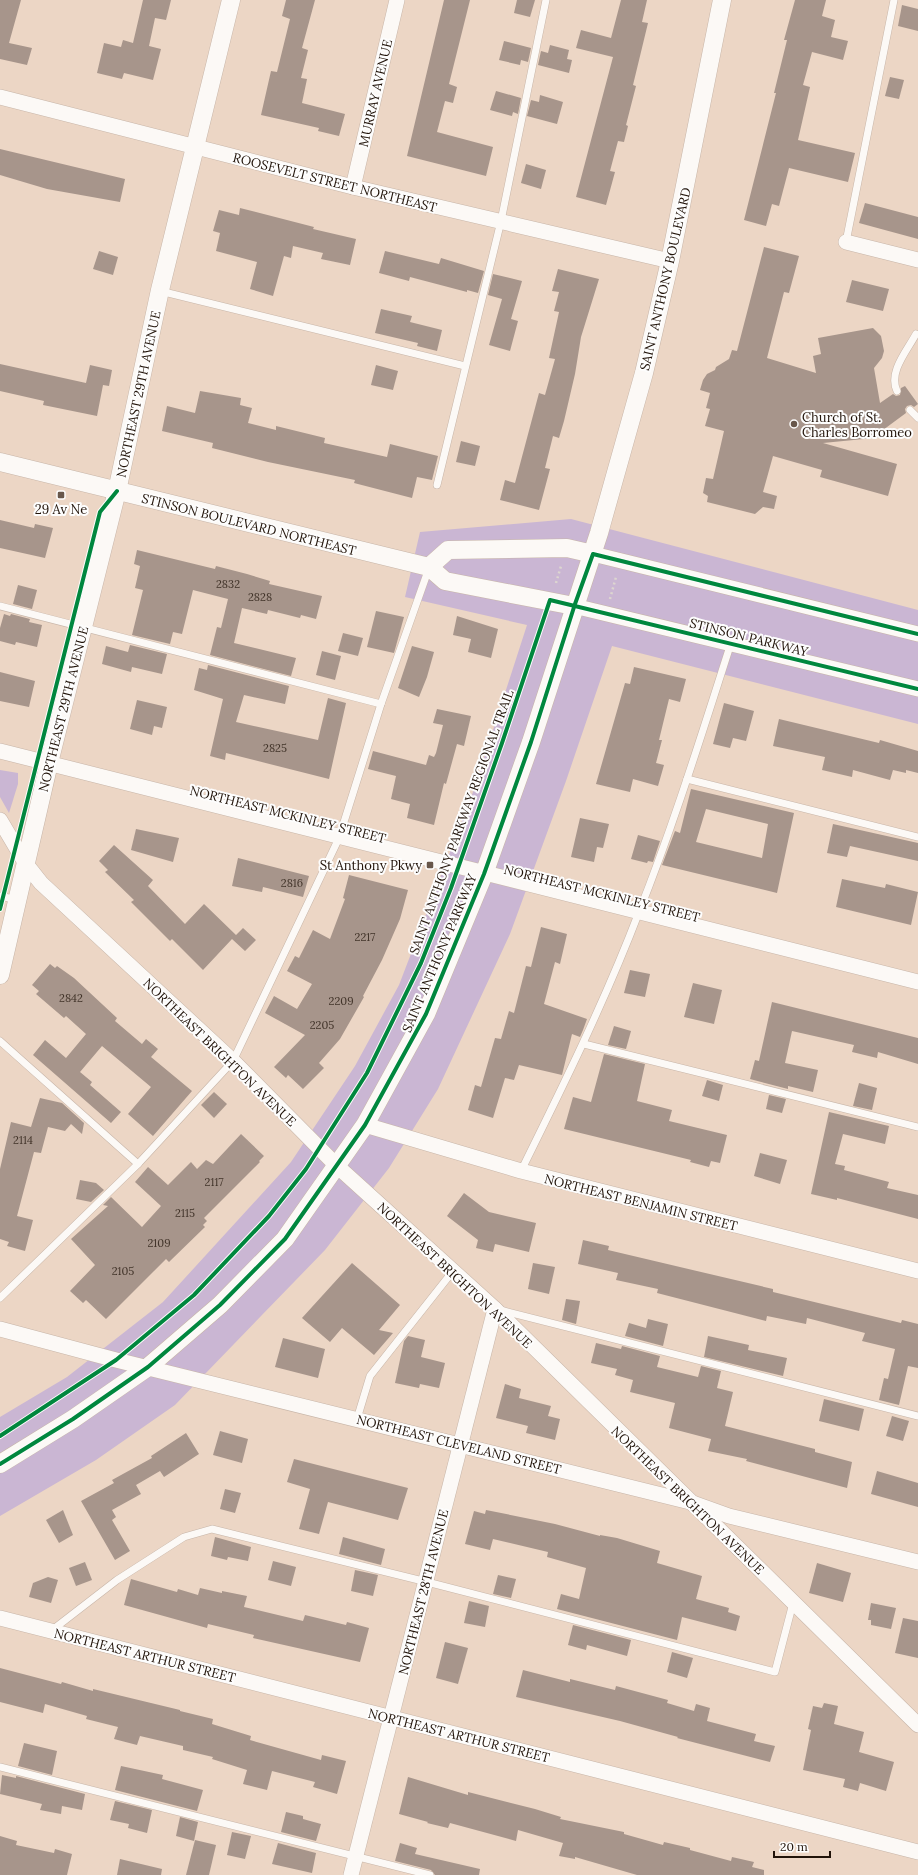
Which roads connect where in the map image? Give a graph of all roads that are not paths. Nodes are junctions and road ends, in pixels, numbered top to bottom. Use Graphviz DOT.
graph roads {
  1 [pos="231,0"];
  2 [pos="397,0"];
  3 [pos="546,0"];
  4 [pos="722,0"];
  5 [pos="894,0"];
  6 [pos="0,98"];
  7 [pos="194,148"];
  8 [pos="353,187"];
  9 [pos="501,221"];
  10 [pos="846,242"];
  11 [pos="918,260"];
  12 [pos="670,261"];
  13 [pos="160,290"];
  14 [pos="916,334"];
  15 [pos="465,366"];
  16 [pos="897,391"];
  17 [pos="910,410"];
  18 [pos="918,418"];
  19 [pos="0,462"];
  20 [pos="438,485"];
  21 [pos="117,491"];
  22 [pos="593,554"];
  23 [pos="429,567"];
  24 [pos="0,606"];
  25 [pos="574,606"];
  26 [pos="84,626"];
  27 [pos="918,634"];
  28 [pos="732,642"];
  29 [pos="918,689"];
  30 [pos="381,704"];
  31 [pos="0,751"];
  32 [pos="49,763"];
  33 [pos="687,778"];
  34 [pos="0,820"];
  35 [pos="918,837"];
  36 [pos="339,838"];
  37 [pos="26,864"];
  38 [pos="484,874"];
  39 [pos="0,896"];
  40 [pos="18,900"];
  41 [pos="639,912"];
  42 [pos="0,975"];
  43 [pos="918,982"];
  44 [pos="0,1041"];
  45 [pos="584,1044"];
  46 [pos="233,1061"];
  47 [pos="365,1125"];
  48 [pos="918,1127"];
  49 [pos="138,1164"];
  50 [pos="337,1166"];
  51 [pos="521,1172"];
  52 [pos="453,1271"];
  53 [pos="918,1271"];
  54 [pos="0,1298"];
  55 [pos="495,1309"];
  56 [pos="0,1329"];
  57 [pos="148,1367"];
  58 [pos="918,1416"];
  59 [pos="357,1419"];
  60 [pos="461,1445"];
  61 [pos="0,1464"];
  62 [pos="690,1502"];
  63 [pos="918,1562"];
  64 [pos="426,1582"];
  65 [pos="794,1602"];
  66 [pos="0,1618"];
  67 [pos="51,1631"];
  68 [pos="391,1717"];
  69 [pos="918,1724"];
  70 [pos="0,1766"];
  71 [pos="918,1852"];
  72 [pos="356,1856"];
  73 [pos="351,1875"];
  74 [pos="430,1875"];
  1 -- 7 [label="street, NORTHEAST 29TH AVENUE"];
  2 -- 8 [label="street, MURRAY AVENUE"];
  3 -- 9 [label="lane"];
  4 -- 12 [label="street, SAINT ANTHONY BOULEVARD"];
  5 -- 10 [label="lane"];
  6 -- 7 [label="street, ROOSEVELT STREET NORTHEAST"];
  7 -- 8 [label="street, ROOSEVELT STREET NORTHEAST"];
  7 -- 13 [label="street, NORTHEAST 29TH AVENUE"];
  8 -- 9 [label="street, ROOSEVELT STREET NORTHEAST"];
  9 -- 12 [label="street, ROOSEVELT STREET NORTHEAST"];
  9 -- 15 [label="lane"];
  10 -- 11 [label="street"];
  12 -- 22 [label="street, SAINT ANTHONY BOULEVARD"];
  13 -- 15 [label="lane"];
  13 -- 21 [label="street, NORTHEAST 29TH AVENUE"];
  14 -- 16 [label="lane"];
  15 -- 20 [label="lane"];
  17 -- 18 [label="lane"];
  19 -- 21 [label="street, STINSON BOULEVARD NORTHEAST"];
  21 -- 23 [label="street, STINSON BOULEVARD NORTHEAST"];
  21 -- 26 [label="street, NORTHEAST 29TH AVENUE"];
  22 -- 23 [label="street"];
  22 -- 25 [label="street, SAINT ANTHONY PARKWAY"];
  22 -- 27 [label="street"];
  23 -- 25 [label="street, STINSON BOULEVARD NORTHEAST"];
  23 -- 30 [label="lane"];
  24 -- 26 [label="lane"];
  25 -- 28 [label="street, STINSON PARKWAY"];
  25 -- 38 [label="street, SAINT ANTHONY PARKWAY"];
  26 -- 30 [label="lane"];
  26 -- 32 [label="street, NORTHEAST 29TH AVENUE"];
  28 -- 29 [label="street, STINSON PARKWAY"];
  28 -- 33 [label="lane"];
  30 -- 36 [label="lane"];
  31 -- 32 [label="street, NORTHEAST MCKINLEY STREET"];
  32 -- 36 [label="street, NORTHEAST MCKINLEY STREET"];
  32 -- 37 [label="street, NORTHEAST 29TH AVENUE"];
  33 -- 35 [label="lane"];
  33 -- 41 [label="lane"];
  34 -- 37 [label="street, NORTHEAST BRIGHTON AVENUE"];
  36 -- 38 [label="street, NORTHEAST MCKINLEY STREET"];
  36 -- 46 [label="lane"];
  37 -- 40 [label="street, NORTHEAST 29TH AVENUE"];
  37 -- 46 [label="street, NORTHEAST BRIGHTON AVENUE"];
  38 -- 41 [label="street, NORTHEAST MCKINLEY STREET"];
  38 -- 47 [label="street, SAINT ANTHONY PARKWAY"];
  39 -- 40 [label="lane"];
  40 -- 42 [label="street, NORTHEAST 29TH AVENUE"];
  41 -- 43 [label="street, NORTHEAST MCKINLEY STREET"];
  41 -- 45 [label="lane"];
  44 -- 49 [label="lane"];
  45 -- 48 [label="lane"];
  45 -- 51 [label="lane"];
  46 -- 49 [label="lane"];
  46 -- 50 [label="street, NORTHEAST BRIGHTON AVENUE"];
  47 -- 50 [label="street, SAINT ANTHONY PARKWAY"];
  47 -- 51 [label="street, NORTHEAST BENJAMIN STREET"];
  49 -- 54 [label="lane"];
  50 -- 52 [label="street, NORTHEAST BRIGHTON AVENUE"];
  50 -- 57 [label="street, SAINT ANTHONY PARKWAY"];
  51 -- 53 [label="street, NORTHEAST BENJAMIN STREET"];
  52 -- 55 [label="street, NORTHEAST BRIGHTON AVENUE"];
  52 -- 59 [label="lane"];
  55 -- 58 [label="lane"];
  55 -- 60 [label="street, NORTHEAST 28TH AVENUE"];
  55 -- 62 [label="street, NORTHEAST BRIGHTON AVENUE"];
  56 -- 57 [label="street, NORTHEAST CLEVELAND STREET"];
  57 -- 59 [label="street, NORTHEAST CLEVELAND STREET"];
  57 -- 61 [label="street, SAINT ANTHONY PARKWAY"];
  59 -- 60 [label="street, NORTHEAST CLEVELAND STREET"];
  60 -- 62 [label="street, NORTHEAST CLEVELAND STREET"];
  60 -- 64 [label="street, NORTHEAST 28TH AVENUE"];
  62 -- 63 [label="street, NORTHEAST CLEVELAND STREET"];
  62 -- 65 [label="street, NORTHEAST BRIGHTON AVENUE"];
  64 -- 65 [label="lane"];
  64 -- 67 [label="lane"];
  64 -- 68 [label="street, NORTHEAST 28TH AVENUE"];
  65 -- 69 [label="street, NORTHEAST BRIGHTON AVENUE"];
  66 -- 67 [label="street, NORTHEAST ARTHUR STREET"];
  67 -- 68 [label="street, NORTHEAST ARTHUR STREET"];
  68 -- 71 [label="street, NORTHEAST ARTHUR STREET"];
  68 -- 72 [label="street, NORTHEAST 28TH AVENUE"];
  70 -- 72 [label="lane"];
  72 -- 73 [label="street, NORTHEAST 28TH AVENUE"];
  72 -- 74 [label="lane"];
}
